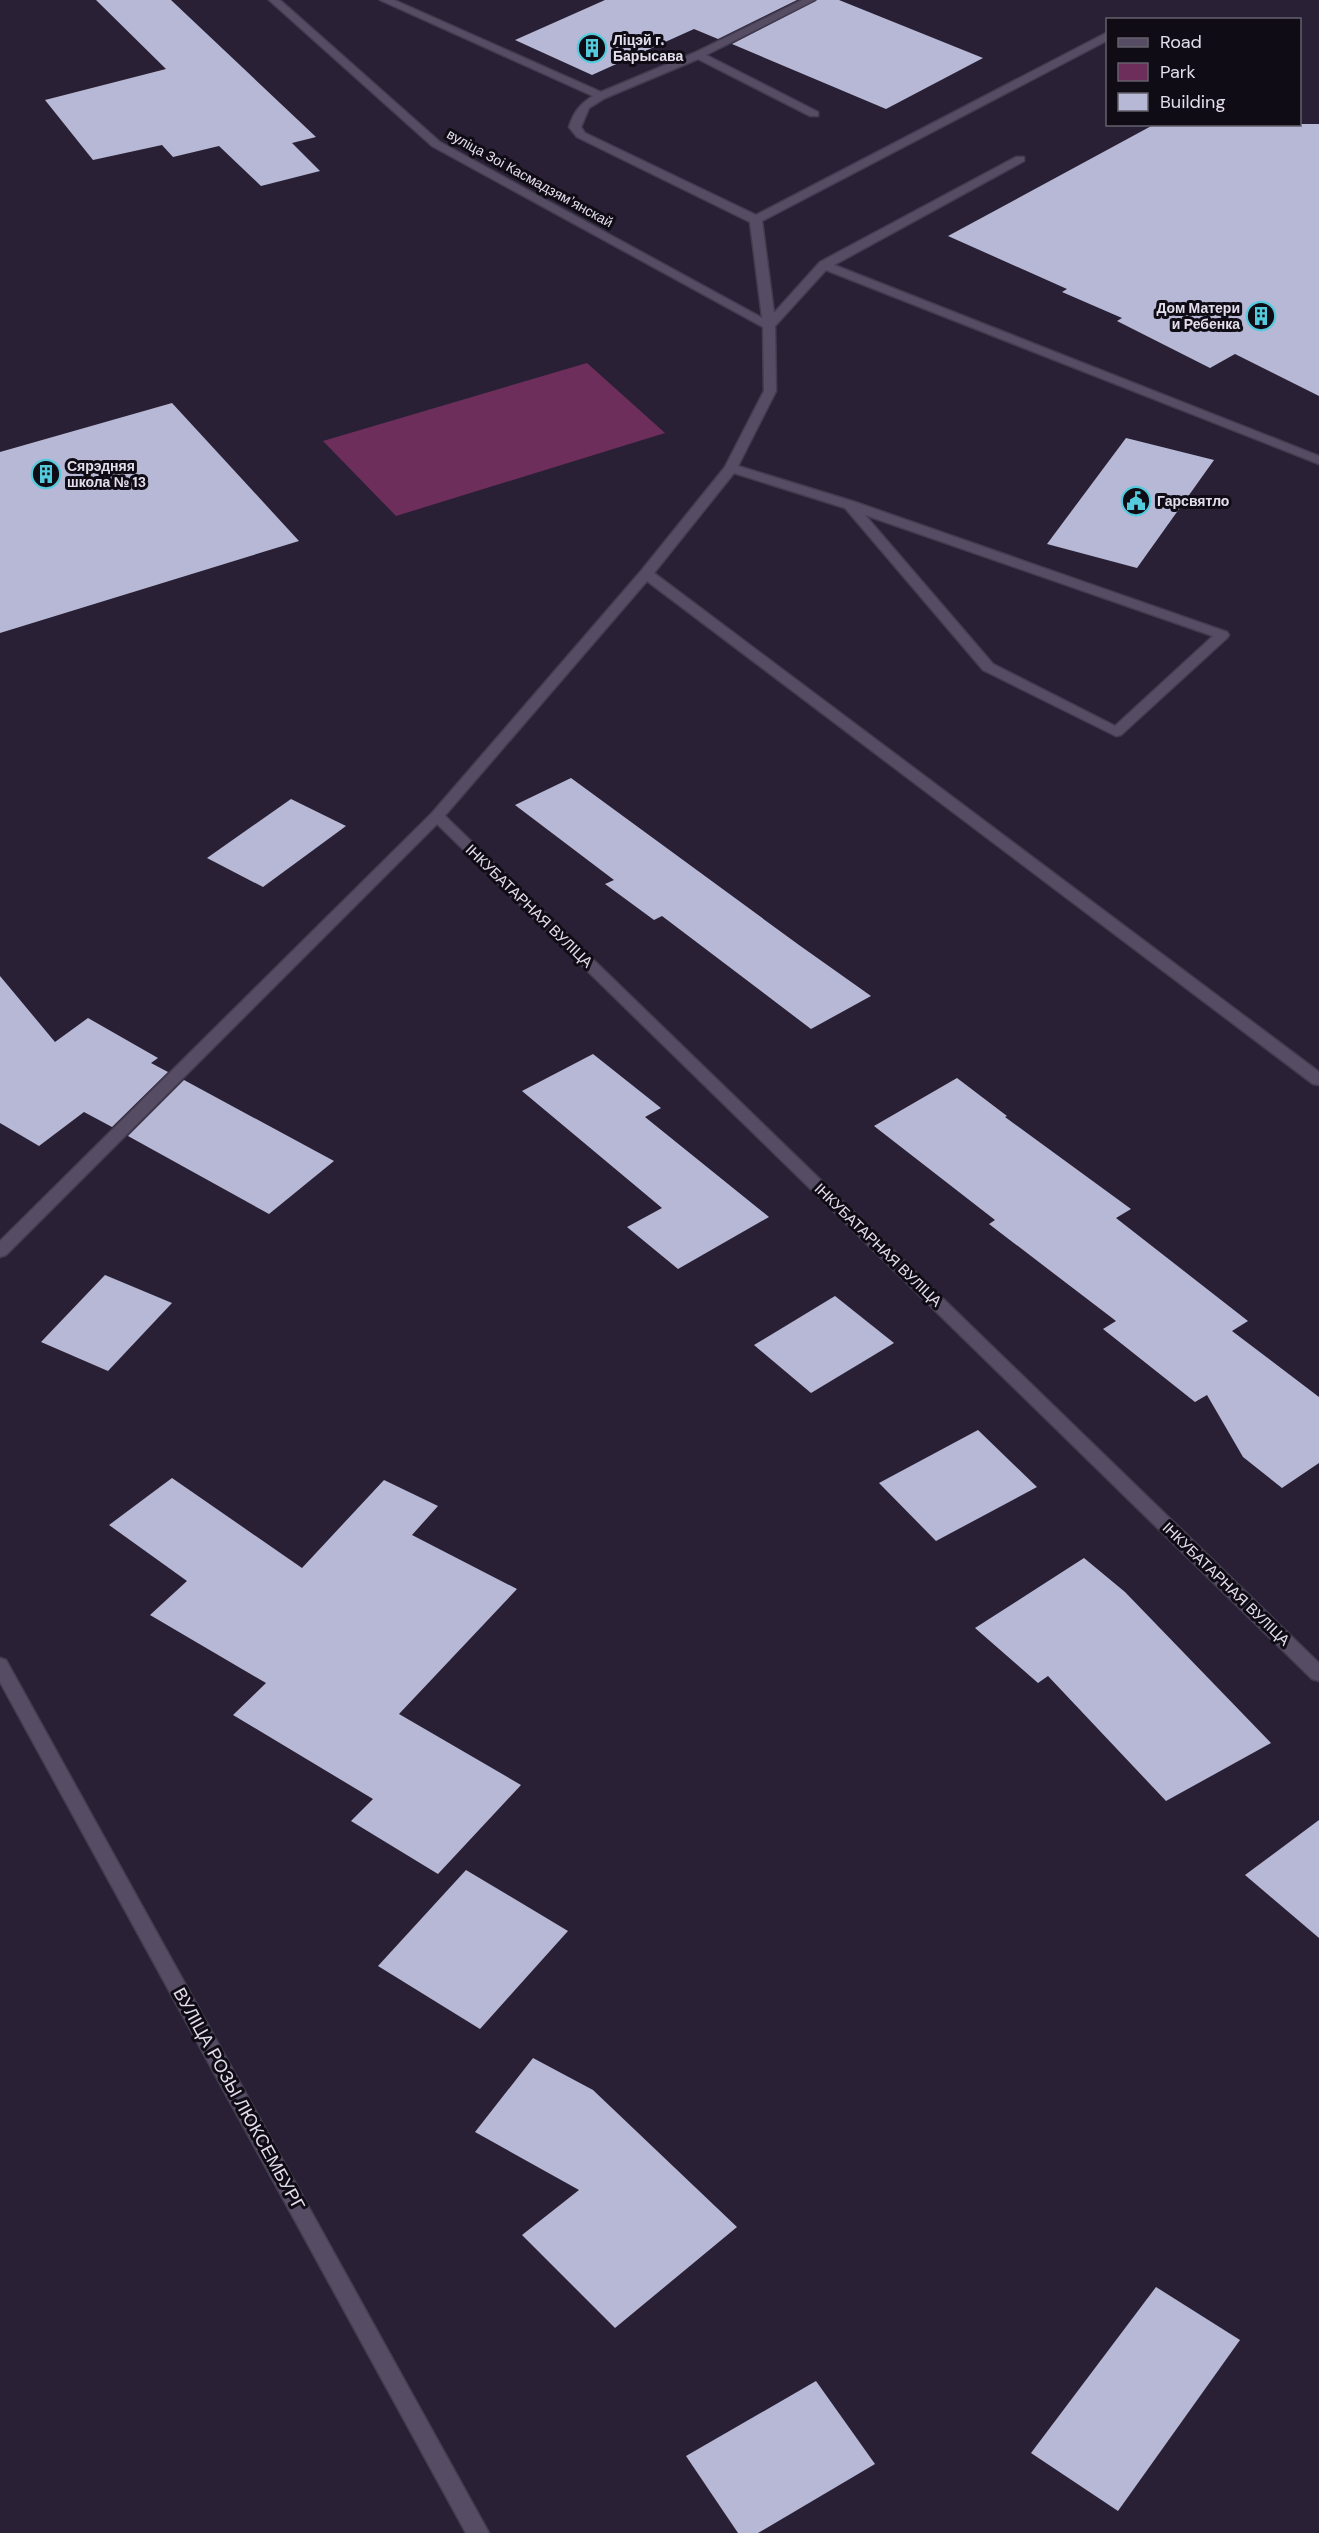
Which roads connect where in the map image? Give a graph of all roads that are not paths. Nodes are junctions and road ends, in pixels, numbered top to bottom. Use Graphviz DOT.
graph roads {
  1 [pos="274,0"];
  2 [pos="385,0"];
  3 [pos="810,0"];
  4 [pos="1106,36"];
  5 [pos="698,55"];
  6 [pos="602,96"];
  7 [pos="813,114"];
  8 [pos="1020,159"];
  9 [pos="756,220"];
  10 [pos="824,265"];
  11 [pos="769,325"];
  12 [pos="1319,460"];
  13 [pos="731,468"];
  14 [pos="850,506"];
  15 [pos="646,574"];
  16 [pos="436,816"];
  17 [pos="1319,1080"];
  18 [pos="0,1251"];
  19 [pos="0,1665"];
  20 [pos="1319,1674"];
  21 [pos="478,2533"];
  1 -- 11 [label="street, вуліца Зоі Касмадзямʼянскай"];
  2 -- 6 [label="street"];
  3 -- 5 [label="street"];
  4 -- 9 [label="street"];
  5 -- 6 [label="street"];
  5 -- 7 [label="street"];
  6 -- 9 [label="street"];
  8 -- 10 [label="street"];
  9 -- 11 [label="street"];
  10 -- 11 [label="street"];
  10 -- 12 [label="street"];
  11 -- 13 [label="street"];
  13 -- 14 [label="street"];
  13 -- 15 [label="street"];
  14 -- 14 [label="street"];
  15 -- 16 [label="street"];
  15 -- 17 [label="street"];
  16 -- 18 [label="street"];
  16 -- 20 [label="street, ІНКУБАТАРНАЯ ВУЛІЦА"];
  19 -- 21 [label="street, ВУЛІЦА РОЗЫ ЛЮКСЕМБУРГ"];
}
